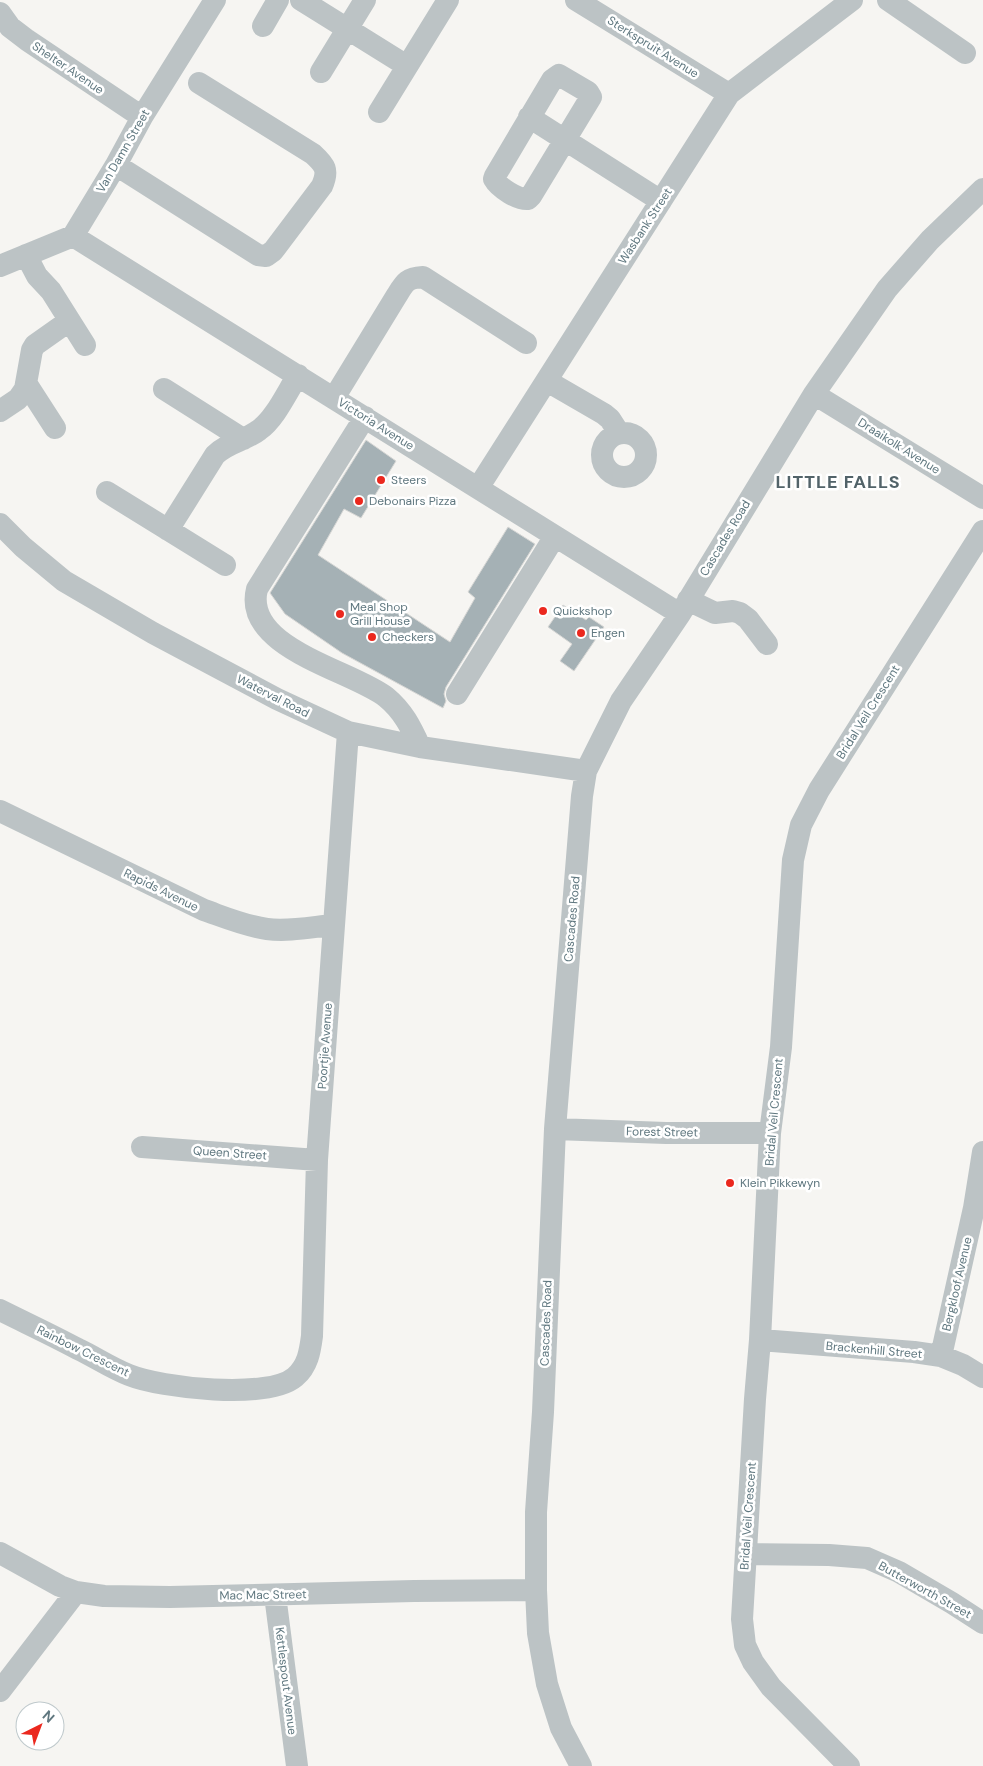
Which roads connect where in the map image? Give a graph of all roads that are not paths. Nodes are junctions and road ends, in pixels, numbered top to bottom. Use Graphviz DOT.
graph roads {
  1 [pos="215,0"];
  2 [pos="278,0"];
  3 [pos="301,0"];
  4 [pos="365,0"];
  5 [pos="448,0"];
  6 [pos="576,0"];
  7 [pos="852,0"];
  8 [pos="888,0"];
  9 [pos="0,13"];
  10 [pos="263,26"];
  11 [pos="347,30"];
  12 [pos="965,53"];
  13 [pos="407,66"];
  14 [pos="321,72"];
  15 [pos="199,83"];
  16 [pos="729,94"];
  17 [pos="379,112"];
  18 [pos="142,117"];
  19 [pos="529,117"];
  20 [pos="565,140"];
  21 [pos="116,165"];
  22 [pos="983,189"];
  23 [pos="661,201"];
  24 [pos="73,236"];
  25 [pos="26,255"];
  26 [pos="0,266"];
  27 [pos="69,321"];
  28 [pos="526,343"];
  29 [pos="85,345"];
  30 [pos="298,375"];
  31 [pos="547,381"];
  32 [pos="26,383"];
  33 [pos="164,389"];
  34 [pos="814,394"];
  35 [pos="334,398"];
  36 [pos="0,411"];
  37 [pos="365,417"];
  38 [pos="55,428"];
  39 [pos="619,433"];
  40 [pos="243,439"];
  41 [pos="478,488"];
  42 [pos="107,492"];
  43 [pos="983,498"];
  44 [pos="0,524"];
  45 [pos="168,530"];
  46 [pos="983,531"];
  47 [pos="555,536"];
  48 [pos="225,565"];
  49 [pos="684,607"];
  50 [pos="767,644"];
  51 [pos="457,694"];
  52 [pos="348,732"];
  53 [pos="420,747"];
  54 [pos="586,771"];
  55 [pos="2,818"];
  56 [pos="333,925"];
  57 [pos="554,1129"];
  58 [pos="770,1133"];
  59 [pos="142,1147"];
  60 [pos="983,1152"];
  61 [pos="318,1160"];
  62 [pos="0,1310"];
  63 [pos="760,1340"];
  64 [pos="941,1356"];
  65 [pos="308,1360"];
  66 [pos="983,1377"];
  67 [pos="0,1553"];
  68 [pos="746,1554"];
  69 [pos="536,1590"];
  70 [pos="76,1592"];
  71 [pos="275,1595"];
  72 [pos="983,1623"];
  73 [pos="0,1691"];
  74 [pos="297,1766"];
  75 [pos="581,1766"];
  76 [pos="850,1766"];
  1 -- 18 [label="street, Van Damn Street"];
  2 -- 10 [label="street"];
  3 -- 11 [label="street"];
  4 -- 11 [label="street"];
  5 -- 13 [label="street"];
  6 -- 16 [label="street, Sterkspruit Avenue"];
  7 -- 16 [label="street, Wasbank Street"];
  8 -- 12 [label="street"];
  9 -- 18 [label="street, Shelter Avenue"];
  11 -- 13 [label="street"];
  11 -- 14 [label="street"];
  13 -- 17 [label="street"];
  15 -- 21 [label="street"];
  16 -- 23 [label="street, Wasbank Street"];
  18 -- 21 [label="street, Van Damn Street"];
  19 -- 20 [label="street"];
  19 -- 20 [label="street"];
  19 -- 20 [label="street"];
  20 -- 23 [label="street"];
  21 -- 24 [label="street, Van Damn Street"];
  22 -- 34 [label="street, Cascades Road"];
  23 -- 31 [label="street, Wasbank Street"];
  24 -- 25 [label="street"];
  24 -- 30 [label="street, Victoria Avenue"];
  25 -- 26 [label="street"];
  25 -- 27 [label="street"];
  27 -- 29 [label="street"];
  27 -- 32 [label="street"];
  28 -- 35 [label="street"];
  30 -- 35 [label="street, Victoria Avenue"];
  30 -- 40 [label="street"];
  31 -- 39 [label="street"];
  31 -- 41 [label="street, Wasbank Street"];
  32 -- 36 [label="street"];
  32 -- 38 [label="street"];
  33 -- 40 [label="street"];
  34 -- 43 [label="street, Draaikolk Avenue"];
  34 -- 49 [label="street, Cascades Road"];
  35 -- 37 [label="street, Victoria Avenue"];
  37 -- 41 [label="street, Victoria Avenue"];
  37 -- 53 [label="street"];
  40 -- 45 [label="street"];
  41 -- 47 [label="street, Victoria Avenue"];
  42 -- 45 [label="street"];
  44 -- 52 [label="street, Waterval Road"];
  45 -- 48 [label="street"];
  46 -- 58 [label="street, Bridal Veil Crescent"];
  47 -- 49 [label="street, Victoria Avenue"];
  47 -- 51 [label="street"];
  49 -- 50 [label="street, Victoria Avenue"];
  49 -- 54 [label="street, Cascades Road"];
  52 -- 53 [label="street, Waterval Road"];
  52 -- 56 [label="street, Poortjie Avenue"];
  53 -- 54 [label="street, Waterval Road"];
  54 -- 57 [label="street, Cascades Road"];
  55 -- 56 [label="street, Rapids Avenue"];
  56 -- 61 [label="street, Poortjie Avenue"];
  57 -- 58 [label="street, Forest Street"];
  57 -- 69 [label="street, Cascades Road"];
  58 -- 63 [label="street, Bridal Veil Crescent"];
  59 -- 61 [label="street, Queen Street"];
  60 -- 64 [label="street, Bergkloof Avenue"];
  61 -- 65 [label="street, Poortjie Avenue"];
  62 -- 65 [label="street, Rainbow Crescent"];
  63 -- 64 [label="street, Brackenhill Street"];
  63 -- 68 [label="street, Bridal Veil Crescent"];
  64 -- 66 [label="street, Brackenhill Street"];
  67 -- 70 [label="street, Mac Mac Street"];
  68 -- 72 [label="street, Butterworth Street"];
  68 -- 76 [label="street, Bridal Veil Crescent"];
  69 -- 71 [label="street, Mac Mac Street"];
  69 -- 75 [label="street, Cascades Road"];
  70 -- 71 [label="street, Mac Mac Street"];
  70 -- 73 [label="street"];
  71 -- 74 [label="street, Kettlespout Avenue"];
}
